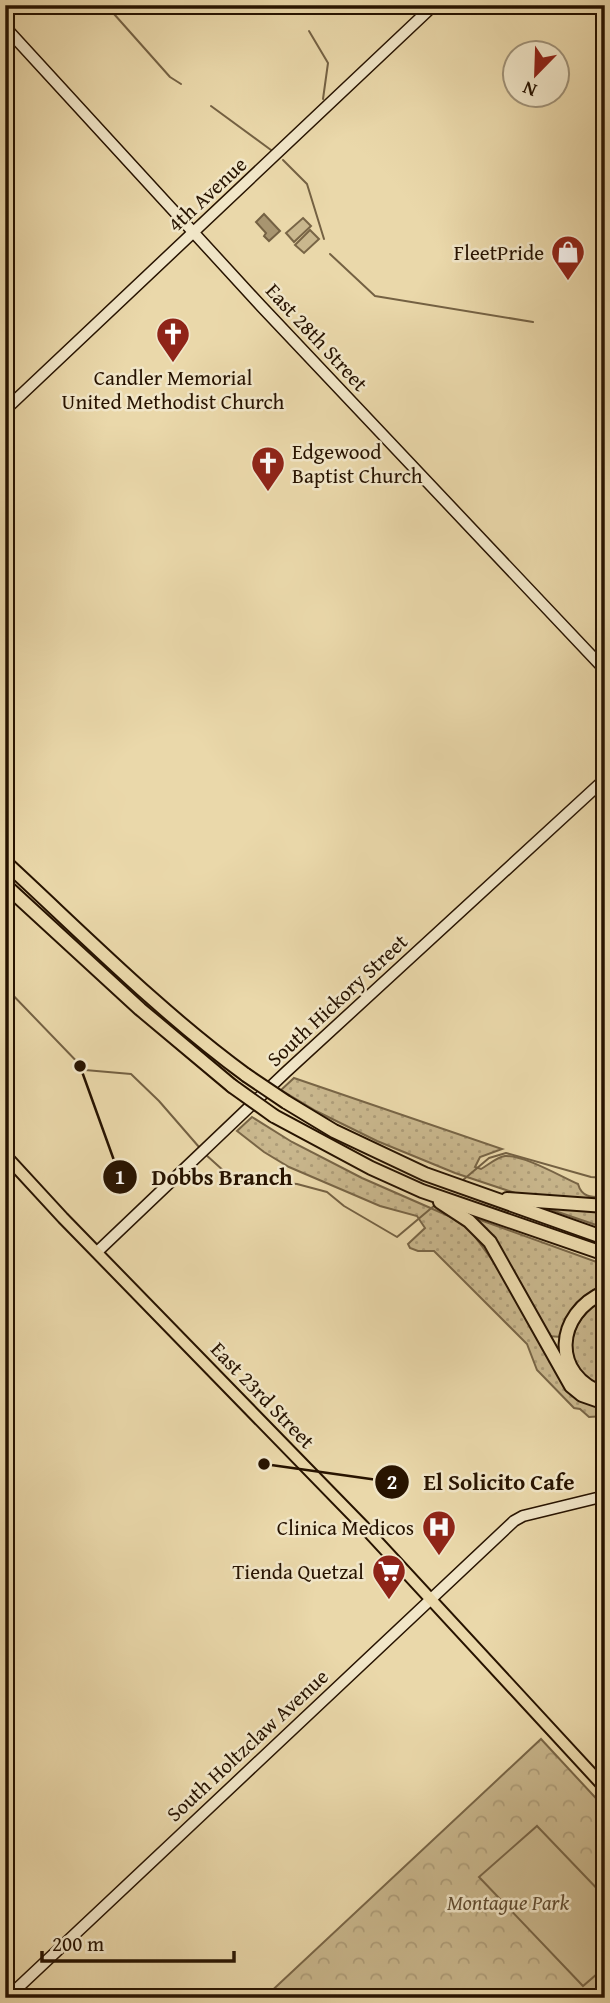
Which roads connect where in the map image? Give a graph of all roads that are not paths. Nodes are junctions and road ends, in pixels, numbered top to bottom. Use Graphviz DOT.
graph roads {
  1 [pos="434,5"];
  2 [pos="5,27"];
  3 [pos="194,233"];
  4 [pos="5,410"];
  5 [pos="605,670"];
  6 [pos="605,779"];
  7 [pos="5,862"];
  8 [pos="5,885"];
  9 [pos="5,1155"];
  10 [pos="422,1191"];
  11 [pos="487,1197"];
  12 [pos="605,1206"];
  13 [pos="605,1238"];
  14 [pos="97,1252"];
  15 [pos="605,1254"];
  16 [pos="605,1292"];
  17 [pos="605,1394"];
  18 [pos="605,1403"];
  19 [pos="605,1496"];
  20 [pos="432,1598"];
  21 [pos="605,1788"];
  22 [pos="7,1998"];
  1 -- 3 [label="street, 4th Avenue"];
  2 -- 3 [label="street, East 28th Street"];
  3 -- 4 [label="street, 4th Avenue"];
  3 -- 5 [label="street, East 28th Street"];
  6 -- 14 [label="street, South Hickory Street"];
  7 -- 11 [label="highway, bridge"];
  8 -- 10 [label="highway, bridge"];
  9 -- 14 [label="main road, East 23rd Street"];
  10 -- 15 [label="highway"];
  10 -- 18 [label="highway"];
  11 -- 12 [label="highway"];
  11 -- 13 [label="highway"];
  14 -- 20 [label="main road, East 23rd Street"];
  16 -- 17 [label="highway"];
  19 -- 20 [label="street, South Holtzclaw Avenue"];
  20 -- 21 [label="main road, East 23rd Street"];
  20 -- 22 [label="street, South Holtzclaw Avenue"];
}
